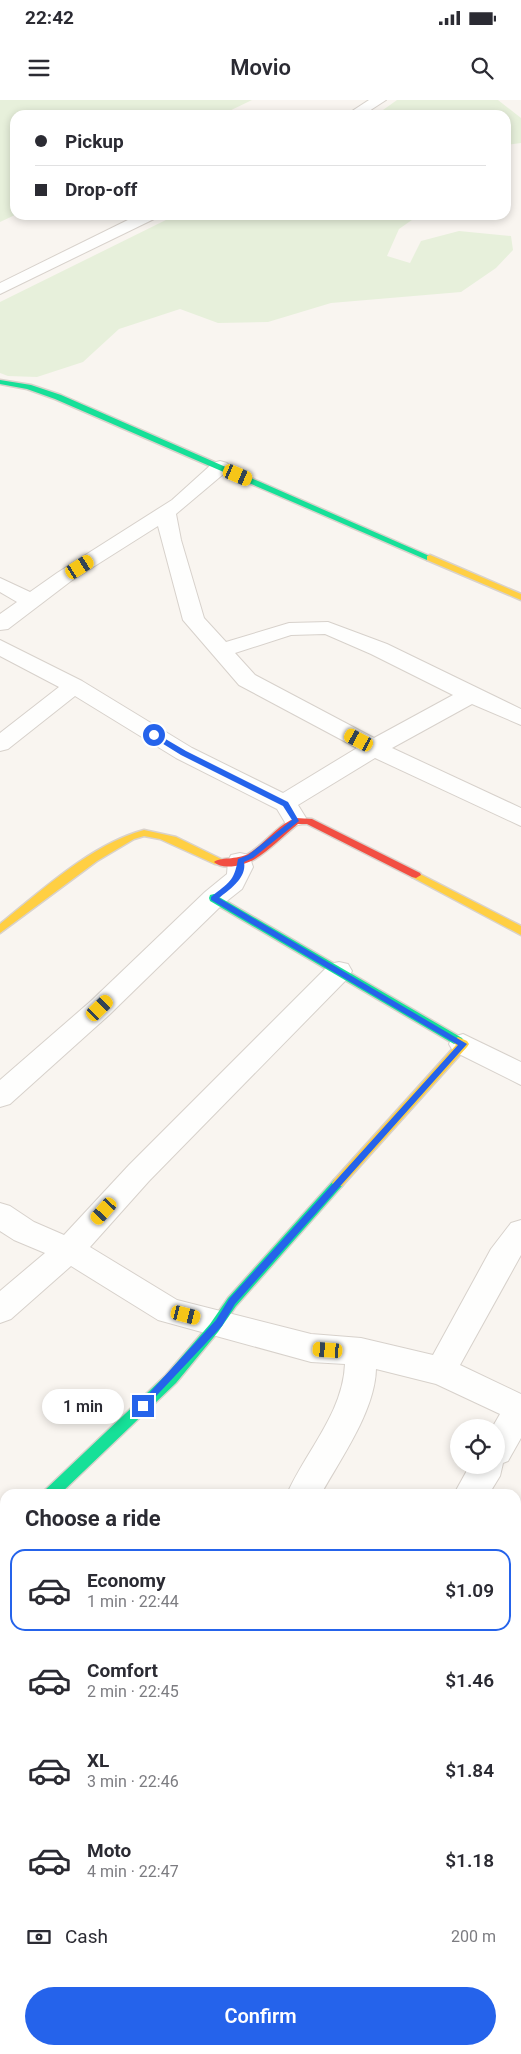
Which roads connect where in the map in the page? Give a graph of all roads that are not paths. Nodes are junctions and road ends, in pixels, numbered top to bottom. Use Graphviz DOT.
graph roads {
  1 [pos="379,100"];
  2 [pos="362,110"];
  3 [pos="140,220"];
  4 [pos="0,289"];
  5 [pos="0,382"];
  6 [pos="220,467"];
  7 [pos="166,512"];
  8 [pos="0,584"];
  9 [pos="521,597"];
  10 [pos="31,601"];
  11 [pos="0,624"];
  12 [pos="0,647"];
  13 [pos="222,651"];
  14 [pos="74,686"];
  15 [pos="472,695"];
  16 [pos="521,718"];
  17 [pos="0,744"];
  18 [pos="374,748"];
  19 [pos="291,812"];
  20 [pos="521,818"];
  21 [pos="240,861"];
  22 [pos="214,898"];
  23 [pos="0,929"];
  24 [pos="521,931"];
  25 [pos="339,970"];
  26 [pos="463,1044"];
  27 [pos="521,1074"];
  28 [pos="0,1096"];
  29 [pos="0,1216"];
  30 [pos="521,1232"];
  31 [pos="69,1250"];
  32 [pos="0,1310"];
  33 [pos="219,1323"];
  34 [pos="361,1352"];
  35 [pos="441,1371"];
  36 [pos="520,1409"];
  37 [pos="505,1435"];
  38 [pos="482,1474"];
  39 [pos="55,1489"];
  40 [pos="306,1489"];
  41 [pos="473,1489"];
  1 -- 2 [label="street"];
  3 -- 4 [label="street"];
  5 -- 6 [label="street"];
  6 -- 7 [label="street"];
  6 -- 9 [label="street"];
  7 -- 10 [label="street"];
  7 -- 13 [label="street"];
  8 -- 10 [label="street"];
  10 -- 11 [label="street"];
  12 -- 14 [label="street"];
  13 -- 15 [label="street"];
  13 -- 18 [label="street"];
  14 -- 17 [label="street"];
  14 -- 19 [label="street"];
  15 -- 16 [label="street"];
  15 -- 18 [label="street"];
  18 -- 19 [label="street"];
  18 -- 20 [label="street"];
  19 -- 21 [label="street"];
  19 -- 24 [label="street"];
  21 -- 22 [label="street"];
  21 -- 23 [label="street"];
  22 -- 25 [label="street"];
  22 -- 28 [label="street"];
  25 -- 26 [label="street"];
  25 -- 31 [label="street"];
  26 -- 27 [label="street"];
  26 -- 33 [label="street"];
  29 -- 31 [label="street"];
  30 -- 35 [label="street"];
  31 -- 32 [label="street"];
  31 -- 33 [label="street"];
  33 -- 34 [label="street"];
  33 -- 39 [label="street"];
  34 -- 35 [label="street"];
  34 -- 40 [label="street"];
  35 -- 36 [label="street"];
  36 -- 37 [label="street"];
  38 -- 41 [label="street"];
}
